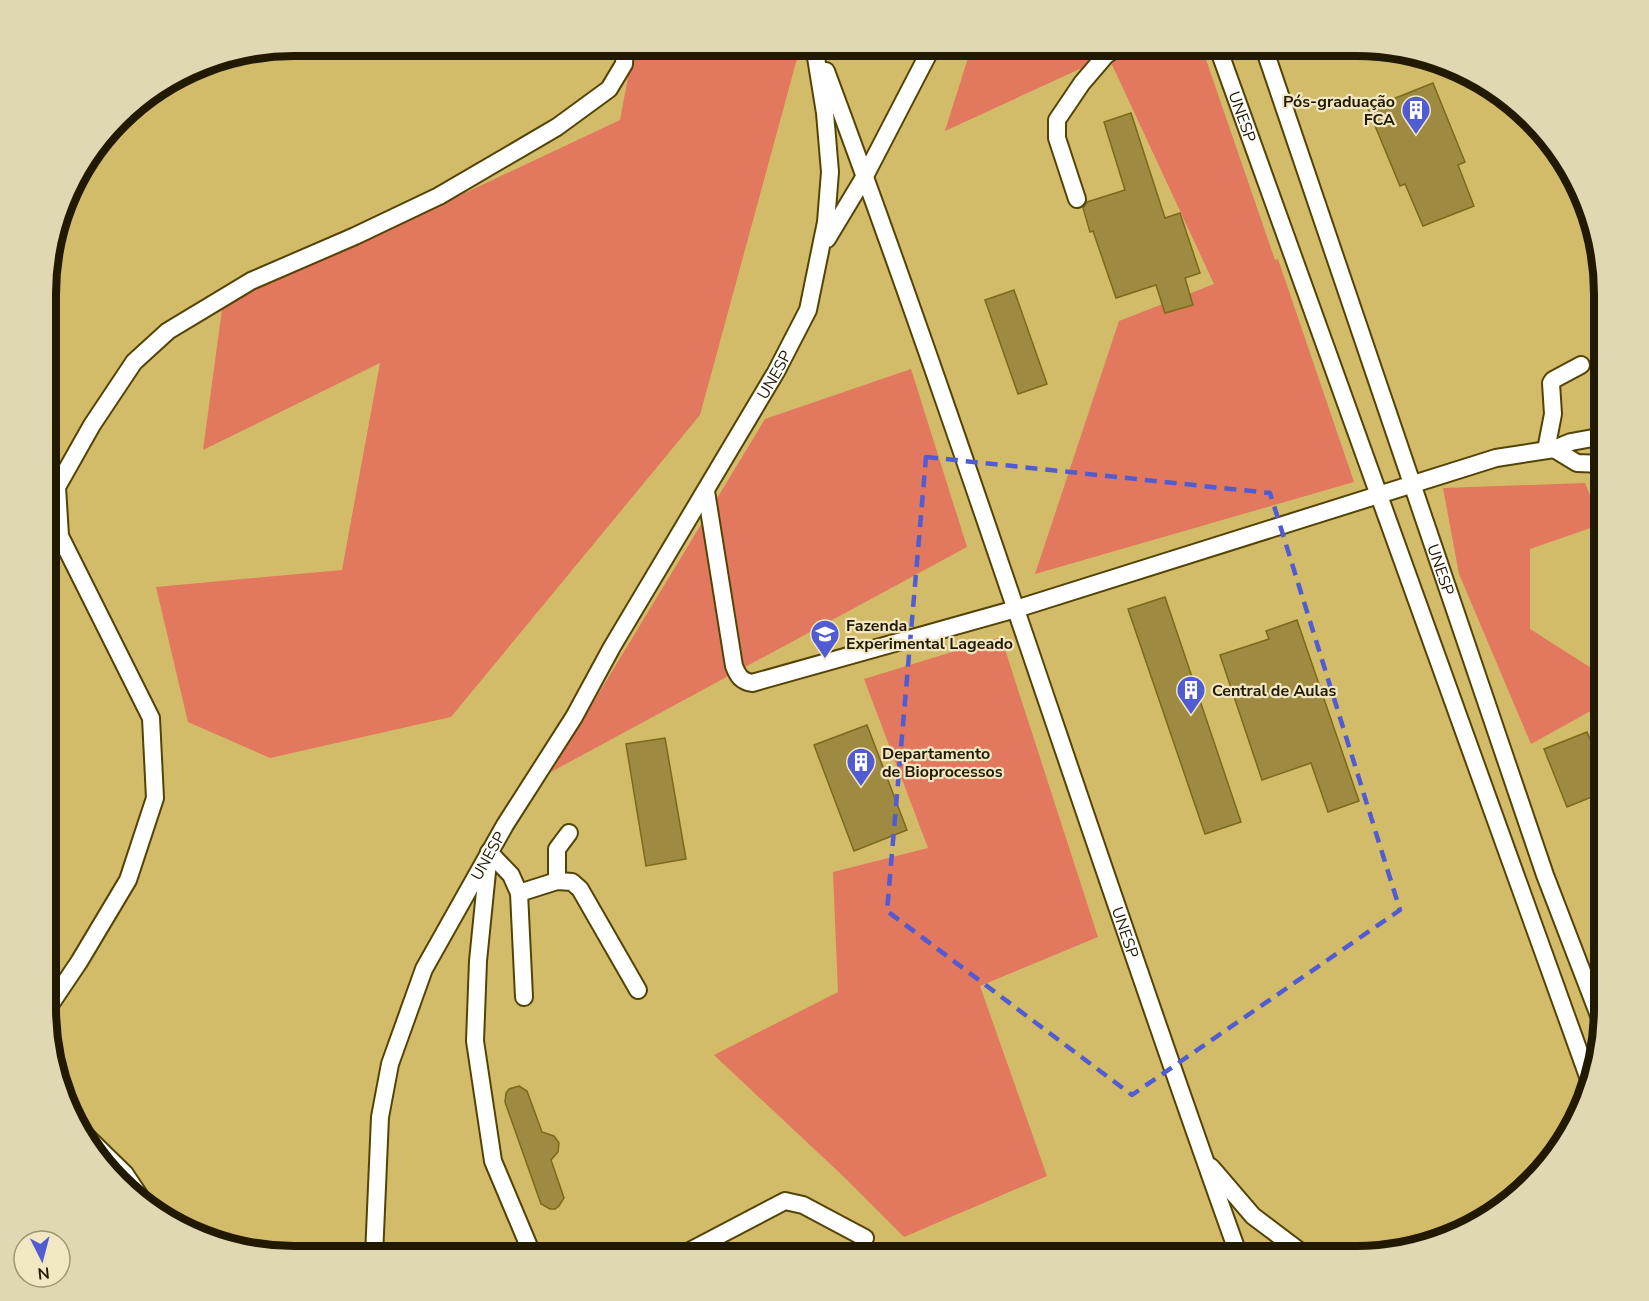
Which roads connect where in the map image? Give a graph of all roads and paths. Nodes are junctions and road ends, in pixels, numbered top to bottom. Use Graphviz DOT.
graph roads {
  1 [pos="624,56"];
  2 [pos="817,56"];
  3 [pos="819,56"];
  4 [pos="927,56"];
  5 [pos="1105,56"];
  6 [pos="1221,56"];
  7 [pos="1267,56"];
  8 [pos="865,176"];
  9 [pos="1077,199"];
  10 [pos="820,250"];
  11 [pos="1581,365"];
  12 [pos="1594,438"];
  13 [pos="1550,450"];
  14 [pos="1594,464"];
  15 [pos="1412,484"];
  16 [pos="706,491"];
  17 [pos="1377,495"];
  18 [pos="1016,609"];
  19 [pos="569,833"];
  20 [pos="489,852"];
  21 [pos="557,881"];
  22 [pos="519,893"];
  23 [pos="638,990"];
  24 [pos="56,996"];
  25 [pos="524,998"];
  26 [pos="1594,1003"];
  27 [pos="1585,1069"];
  28 [pos="1203,1157"];
  29 [pos="114,1163"];
  30 [pos="129,1179"];
  31 [pos="865,1238"];
  32 [pos="374,1246"];
  33 [pos="530,1246"];
  34 [pos="699,1246"];
  35 [pos="1235,1246"];
  36 [pos="1293,1246"];
  1 -- 24 [label="street"];
  2 -- 10 [label="street, UNESP"];
  3 -- 8 [label="street, UNESP"];
  4 -- 8 [label="street, UNESP"];
  5 -- 9 [label="street"];
  6 -- 17 [label="street, UNESP"];
  7 -- 15 [label="street, UNESP"];
  8 -- 10 [label="street, UNESP"];
  8 -- 18 [label="street, UNESP"];
  10 -- 16 [label="street, UNESP"];
  11 -- 13 [label="street"];
  12 -- 13 [label="street"];
  13 -- 14 [label="street"];
  13 -- 15 [label="street"];
  15 -- 17 [label="street"];
  15 -- 26 [label="street, UNESP"];
  16 -- 18 [label="street"];
  16 -- 20 [label="street, UNESP"];
  17 -- 18 [label="street"];
  17 -- 27 [label="street, UNESP"];
  18 -- 28 [label="street, UNESP"];
  19 -- 21 [label="street"];
  20 -- 22 [label="street"];
  20 -- 32 [label="street, UNESP"];
  20 -- 33 [label="street"];
  21 -- 22 [label="street"];
  21 -- 23 [label="street"];
  22 -- 25 [label="street"];
  28 -- 35 [label="street, UNESP"];
  28 -- 36 [label="street"];
  29 -- 30 [label="street"];
  31 -- 34 [label="street"];
}
